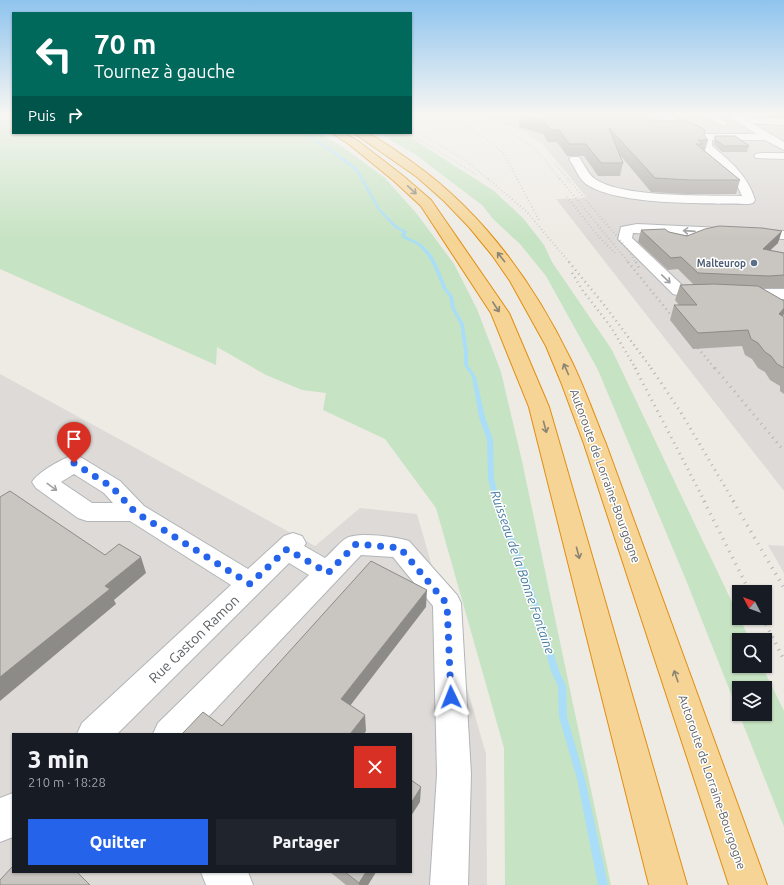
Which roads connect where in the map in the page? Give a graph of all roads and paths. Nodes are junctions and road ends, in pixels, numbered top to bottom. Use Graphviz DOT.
graph roads {
  1 [pos="369,155"];
  2 [pos="396,155"];
  3 [pos="718,155"];
  4 [pos="760,156"];
  5 [pos="784,156"];
  6 [pos="575,159"];
  7 [pos="784,235"];
  8 [pos="784,294"];
  9 [pos="135,512"];
  10 [pos="328,573"];
  11 [pos="250,584"];
  12 [pos="95,733"];
  13 [pos="171,733"];
  14 [pos="12,812"];
  15 [pos="0,824"];
  16 [pos="221,873"];
  17 [pos="234,885"];
  18 [pos="449,885"];
  19 [pos="668,885"];
  20 [pos="748,885"];
  1 -- 19 [label="highway, one-way"];
  20 -- 2 [label="highway, Autoroute de Lorraine-Bourgogne, one-way"];
  3 -- 6 [label="street"];
  4 -- 5 [label="street"];
  7 -- 8 [label="street, one-way"];
  9 -- 11 [label="street"];
  10 -- 11 [label="street, Rue Gaston Ramon"];
  10 -- 13 [label="street"];
  10 -- 18 [label="street"];
  11 -- 12 [label="street, Rue Gaston Ramon"];
  14 -- 15 [label="street"];
  16 -- 17 [label="street"];
}
